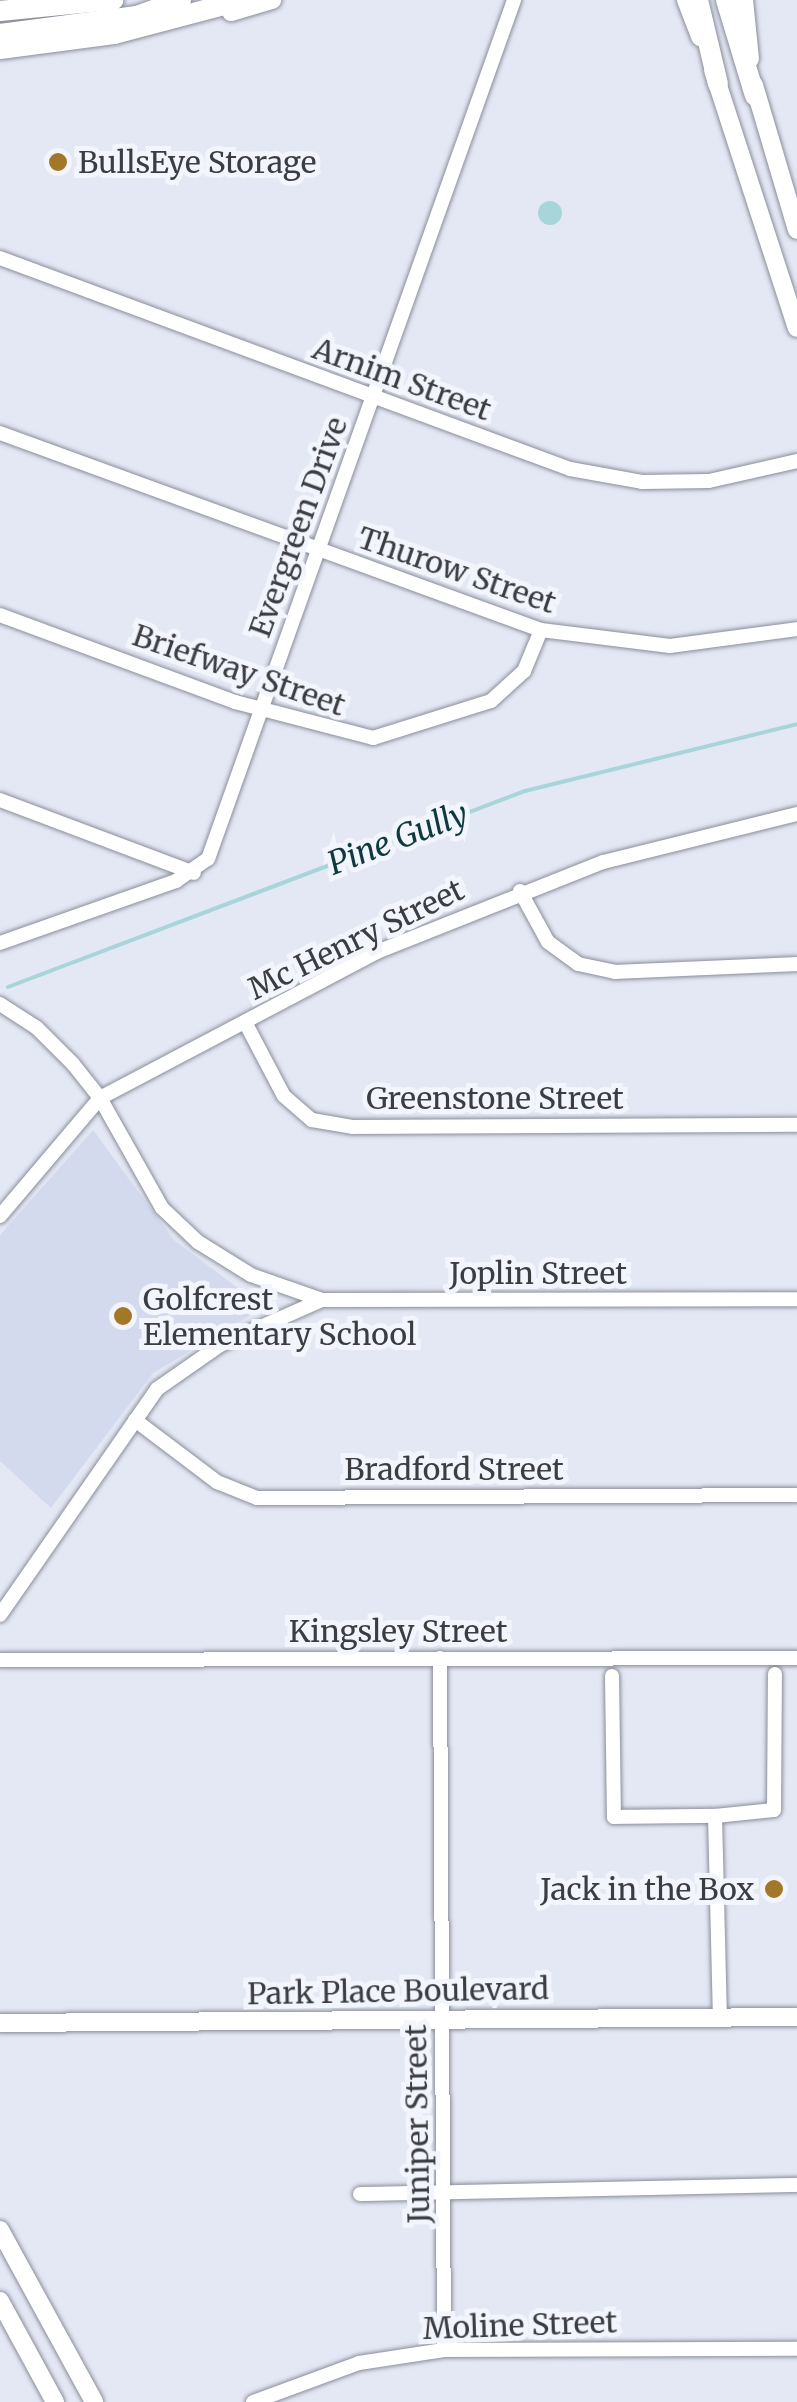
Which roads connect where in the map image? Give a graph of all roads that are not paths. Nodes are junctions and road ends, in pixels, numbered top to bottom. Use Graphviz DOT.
graph roads {
  1 [pos="113,0"];
  2 [pos="181,0"];
  3 [pos="243,0"];
  4 [pos="272,0"];
  5 [pos="514,0"];
  6 [pos="686,0"];
  7 [pos="698,0"];
  8 [pos="726,0"];
  9 [pos="744,0"];
  10 [pos="0,11"];
  11 [pos="0,34"];
  12 [pos="0,49"];
  13 [pos="0,58"];
  14 [pos="718,84"];
  15 [pos="755,96"];
  16 [pos="797,230"];
  17 [pos="0,258"];
  18 [pos="791,285"];
  19 [pos="797,328"];
  20 [pos="374,398"];
  21 [pos="0,433"];
  22 [pos="797,461"];
  23 [pos="317,552"];
  24 [pos="0,615"];
  25 [pos="541,630"];
  26 [pos="797,630"];
  27 [pos="263,708"];
  28 [pos="0,800"];
  29 [pos="797,814"];
  30 [pos="194,873"];
  31 [pos="520,891"];
  32 [pos="0,944"];
  33 [pos="797,964"];
  34 [pos="0,1004"];
  35 [pos="246,1024"];
  36 [pos="100,1098"];
  37 [pos="797,1124"];
  38 [pos="0,1216"];
  39 [pos="797,1299"];
  40 [pos="322,1300"];
  41 [pos="135,1420"];
  42 [pos="797,1495"];
  43 [pos="0,1615"];
  44 [pos="440,1658"];
  45 [pos="797,1658"];
  46 [pos="0,1660"];
  47 [pos="775,1674"];
  48 [pos="612,1676"];
  49 [pos="714,1816"];
  50 [pos="443,2017"];
  51 [pos="720,2017"];
  52 [pos="797,2017"];
  53 [pos="0,2023"];
  54 [pos="797,2185"];
  55 [pos="446,2188"];
  56 [pos="360,2194"];
  57 [pos="0,2230"];
  58 [pos="0,2301"];
  59 [pos="51,2326"];
  60 [pos="22,2342"];
  61 [pos="797,2348"];
  62 [pos="444,2350"];
  63 [pos="56,2402"];
  64 [pos="94,2402"];
  65 [pos="253,2402"];
  1 -- 10 [label="highway"];
  2 -- 11 [label="highway"];
  3 -- 12 [label="highway"];
  4 -- 13 [label="main road"];
  5 -- 20 [label="street, Evergreen Drive"];
  6 -- 14 [label="main road"];
  7 -- 14 [label="highway"];
  8 -- 15 [label="highway"];
  9 -- 15 [label="main road"];
  14 -- 18 [label="main road"];
  15 -- 16 [label="main road"];
  17 -- 20 [label="street, Arnim Street"];
  18 -- 19 [label="main road"];
  20 -- 22 [label="street, Arnim Street"];
  20 -- 23 [label="street, Evergreen Drive"];
  21 -- 23 [label="street, Thurow Street"];
  23 -- 25 [label="street, Thurow Street"];
  23 -- 27 [label="street, Evergreen Drive"];
  24 -- 27 [label="street, Briefway Street"];
  25 -- 26 [label="street, Thurow Street"];
  25 -- 27 [label="street, Briefway Street"];
  27 -- 30 [label="street, Evergreen Drive"];
  28 -- 30 [label="street"];
  29 -- 31 [label="street, Mc Henry Street"];
  30 -- 32 [label="street"];
  31 -- 33 [label="street"];
  31 -- 35 [label="street, Mc Henry Street"];
  34 -- 36 [label="street"];
  35 -- 36 [label="street, Mc Henry Street"];
  35 -- 37 [label="street, Greenstone Street"];
  36 -- 38 [label="street, Mc Henry Street"];
  36 -- 40 [label="street"];
  39 -- 40 [label="street, Joplin Street"];
  40 -- 41 [label="street, Joplin Street"];
  41 -- 42 [label="street, Bradford Street"];
  41 -- 43 [label="street, Joplin Street"];
  44 -- 45 [label="street, Kingsley Street"];
  44 -- 46 [label="street, Kingsley Street"];
  44 -- 50 [label="street, Juniper Street"];
  47 -- 49 [label="street"];
  48 -- 49 [label="street"];
  49 -- 51 [label="street"];
  50 -- 51 [label="main road, Park Place Boulevard"];
  50 -- 53 [label="main road, Park Place Boulevard"];
  50 -- 55 [label="street, Juniper Street"];
  51 -- 52 [label="main road, Park Place Boulevard"];
  54 -- 55 [label="street"];
  55 -- 56 [label="street"];
  55 -- 62 [label="street, Juniper Street"];
  57 -- 59 [label="main road"];
  58 -- 60 [label="main road"];
  59 -- 60 [label="main road"];
  59 -- 64 [label="main road"];
  60 -- 63 [label="main road"];
  61 -- 62 [label="street, Moline Street"];
  62 -- 65 [label="street, Moline Street"];
}
